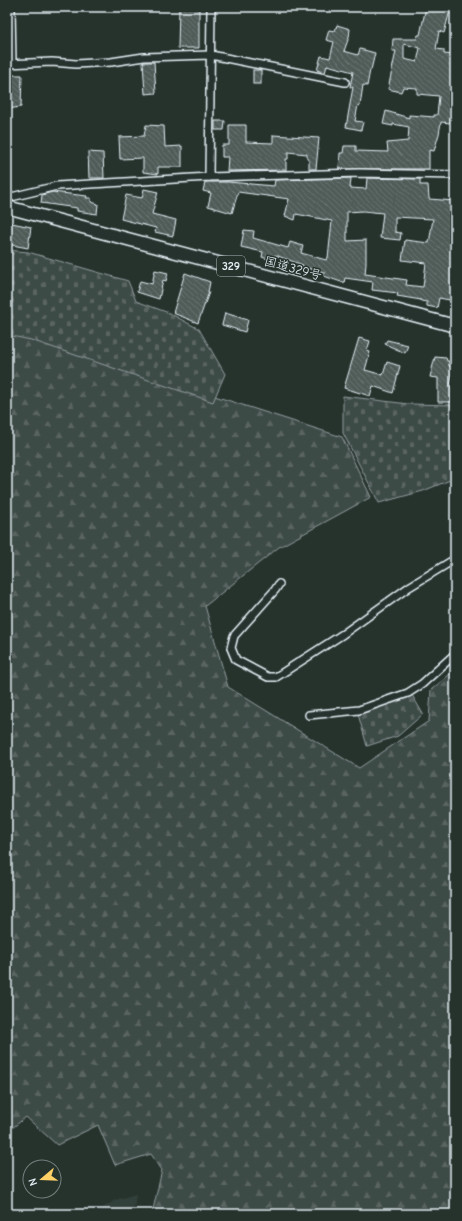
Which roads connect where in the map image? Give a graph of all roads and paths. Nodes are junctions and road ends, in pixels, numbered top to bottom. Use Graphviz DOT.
graph roads {
  1 [pos="11,7"];
  2 [pos="211,7"];
  3 [pos="210,55"];
  4 [pos="9,64"];
  5 [pos="345,82"];
  6 [pos="455,175"];
  7 [pos="209,177"];
  8 [pos="7,198"];
  9 [pos="7,207"];
  10 [pos="455,326"];
  11 [pos="455,559"];
  12 [pos="279,584"];
  13 [pos="455,654"];
  14 [pos="309,715"];
  1 -- 4 [label="street"];
  2 -- 3 [label="street"];
  3 -- 4 [label="street"];
  3 -- 5 [label="street"];
  3 -- 7 [label="street"];
  6 -- 7 [label="street"];
  7 -- 8 [label="street"];
  9 -- 10 [label="highway, 国道329号 / 329"];
  11 -- 12 [label="street"];
  13 -- 14 [label="street"];
}
